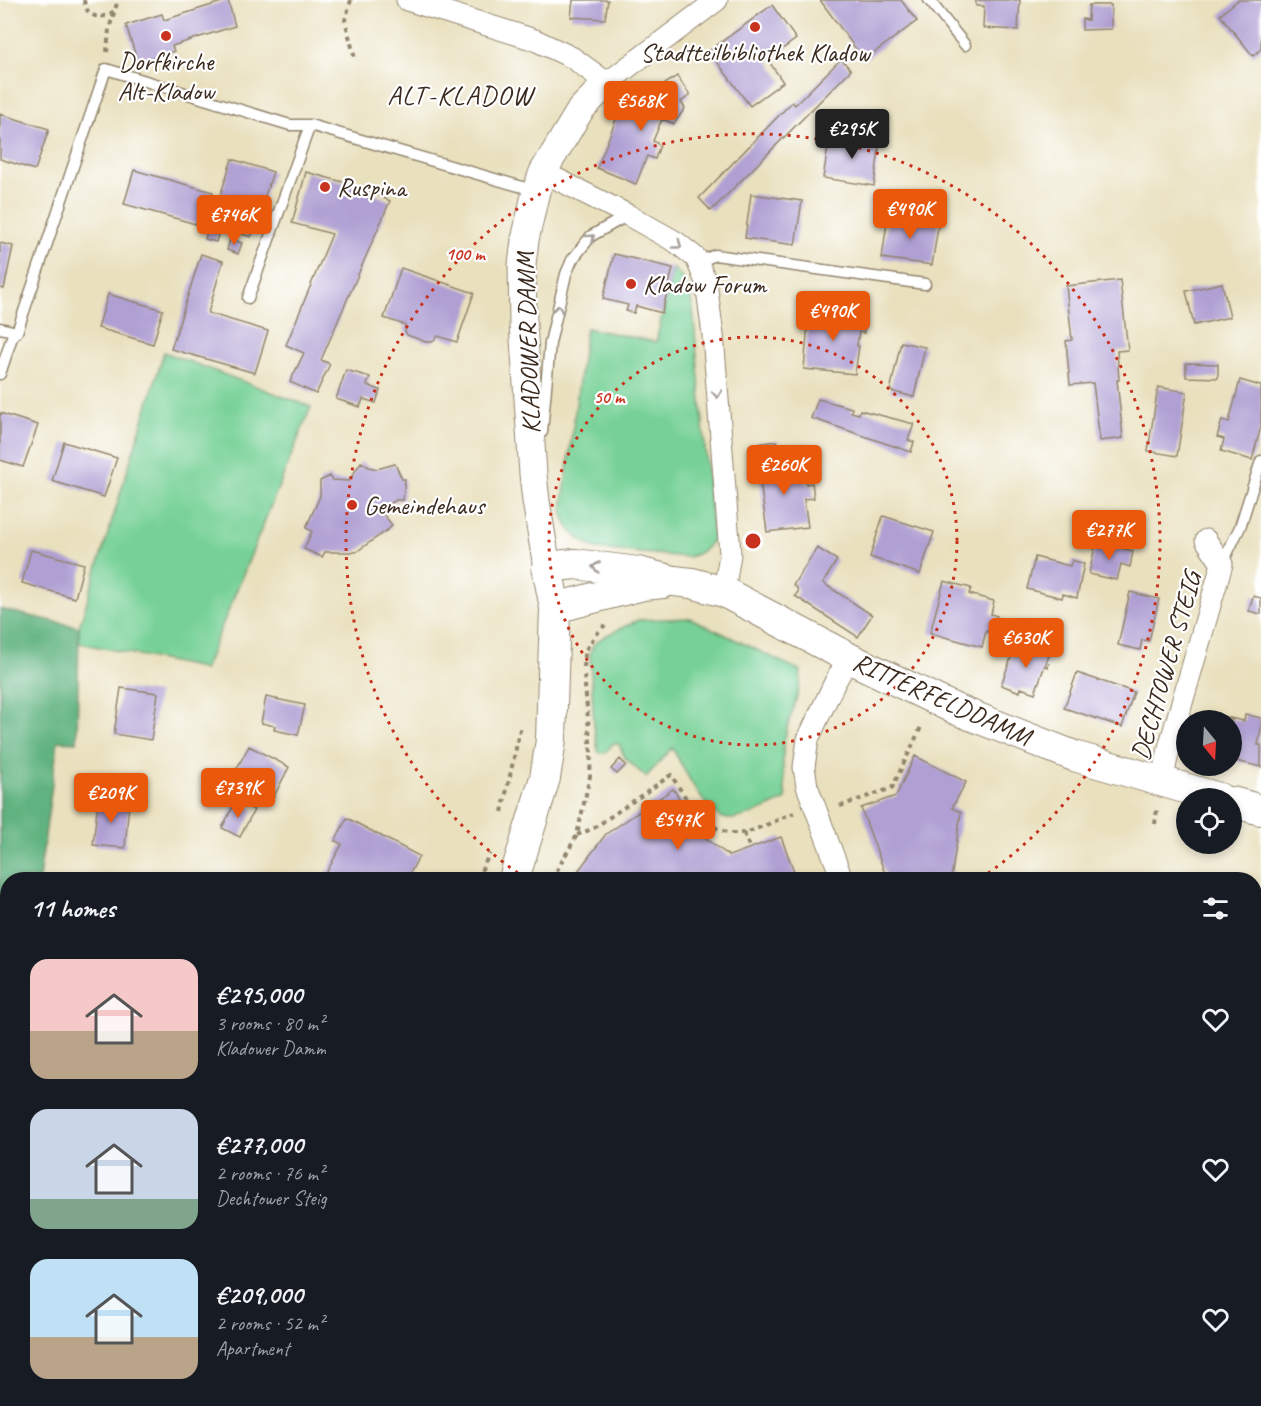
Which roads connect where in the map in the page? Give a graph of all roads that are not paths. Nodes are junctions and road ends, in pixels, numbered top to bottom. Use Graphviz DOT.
graph roads {
  1 [pos="407,0"];
  2 [pos="717,0"];
  3 [pos="929,0"];
  4 [pos="965,45"];
  5 [pos="607,83"];
  6 [pos="310,125"];
  7 [pos="539,181"];
  8 [pos="628,215"];
  9 [pos="697,262"];
  10 [pos="925,284"];
  11 [pos="248,298"];
  12 [pos="0,328"];
  13 [pos="14,331"];
  14 [pos="0,374"];
  15 [pos="1261,461"];
  16 [pos="532,474"];
  17 [pos="1206,540"];
  18 [pos="1222,564"];
  19 [pos="547,567"];
  20 [pos="674,581"];
  21 [pos="724,592"];
  22 [pos="555,608"];
  23 [pos="849,658"];
  24 [pos="1162,782"];
  25 [pos="1183,788"];
  26 [pos="1242,805"];
  27 [pos="1261,810"];
  28 [pos="516,872"];
  29 [pos="839,872"];
  1 -- 5 [label="street"];
  2 -- 5 [label="street"];
  3 -- 4 [label="lane"];
  5 -- 7 [label="street"];
  6 -- 7 [label="lane"];
  6 -- 11 [label="lane"];
  6 -- 13 [label="lane"];
  7 -- 8 [label="street"];
  7 -- 16 [label="street, KLADOWER DAMM"];
  8 -- 9 [label="street, one-way"];
  16 -- 8 [label="lane, one-way"];
  9 -- 10 [label="lane"];
  9 -- 21 [label="street, one-way"];
  12 -- 13 [label="lane"];
  13 -- 14 [label="lane"];
  15 -- 18 [label="lane, DECHTOWER STEIG"];
  16 -- 19 [label="street, KLADOWER DAMM"];
  17 -- 18 [label="street, DECHTOWER STEIG"];
  18 -- 24 [label="street, DECHTOWER STEIG"];
  20 -- 19 [label="main road, RITTERFELDDAMM, one-way"];
  19 -- 22 [label="main road, KLADOWER DAMM"];
  20 -- 21 [label="main road, RITTERFELDDAMM"];
  20 -- 22 [label="main road, RITTERFELDDAMM"];
  21 -- 23 [label="main road, RITTERFELDDAMM"];
  22 -- 28 [label="main road, KLADOWER DAMM"];
  23 -- 24 [label="main road, RITTERFELDDAMM"];
  23 -- 29 [label="street"];
  24 -- 25 [label="main road, RITTERFELDDAMM"];
  26 -- 27 [label="main road"];
}
